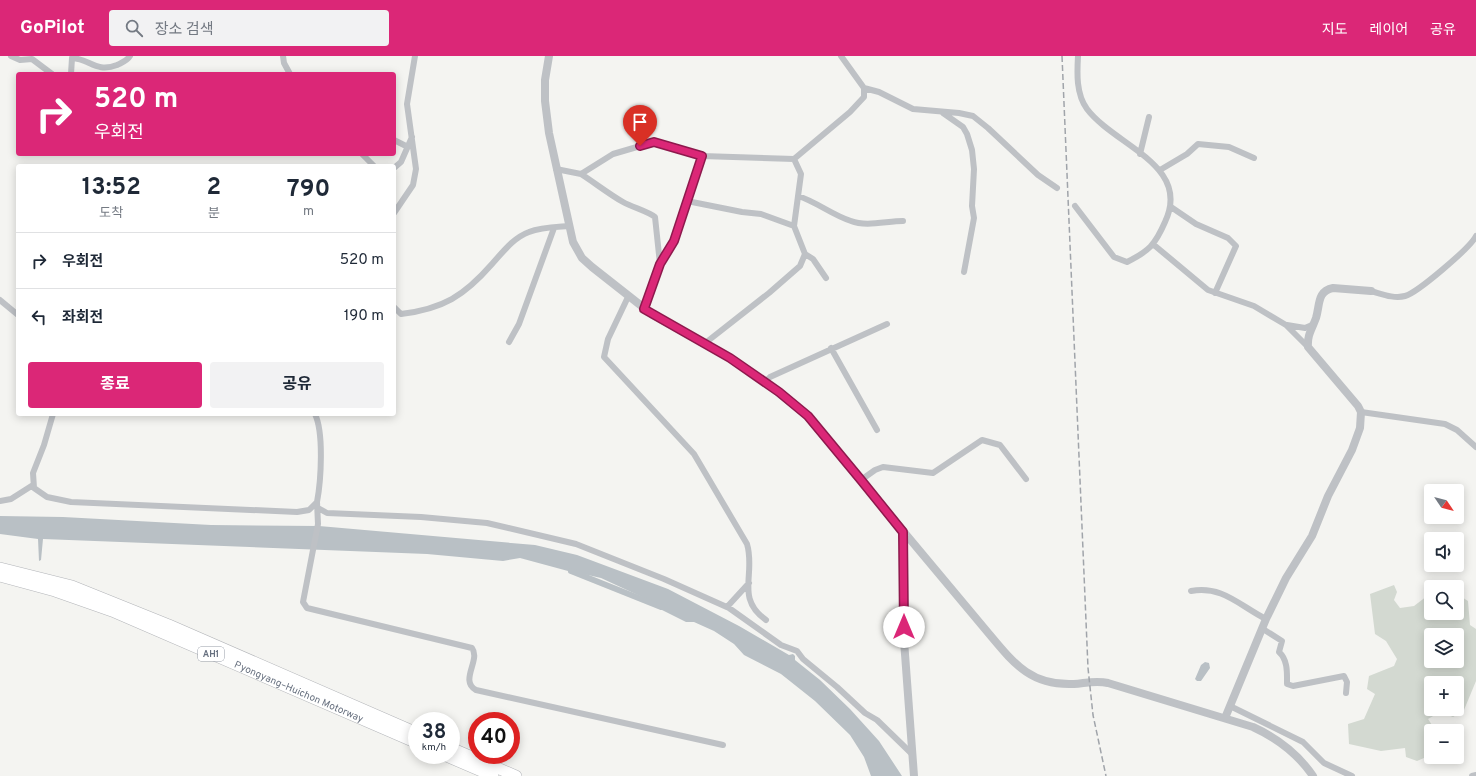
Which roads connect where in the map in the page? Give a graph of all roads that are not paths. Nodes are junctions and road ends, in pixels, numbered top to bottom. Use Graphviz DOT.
graph roads {
  1 [pos="11,56"];
  2 [pos="130,56"];
  3 [pos="283,56"];
  4 [pos="415,56"];
  5 [pos="549,56"];
  6 [pos="841,56"];
  7 [pos="1078,56"];
  8 [pos="71,57"];
  9 [pos="49,72"];
  10 [pos="74,72"];
  11 [pos="289,72"];
  12 [pos="864,88"];
  13 [pos="941,112"];
  14 [pos="1149,117"];
  15 [pos="412,137"];
  16 [pos="396,141"];
  17 [pos="406,146"];
  18 [pos="1140,154"];
  19 [pos="364,156"];
  20 [pos="702,156"];
  21 [pos="1254,158"];
  22 [pos="794,159"];
  23 [pos="372,164"];
  24 [pos="396,166"];
  25 [pos="556,168"];
  26 [pos="1160,170"];
  27 [pos="581,174"];
  28 [pos="1057,188"];
  29 [pos="798,196"];
  30 [pos="687,201"];
  31 [pos="1075,206"];
  32 [pos="1171,207"];
  33 [pos="396,210"];
  34 [pos="903,221"];
  35 [pos="569,226"];
  36 [pos="794,226"];
  37 [pos="554,228"];
  38 [pos="1476,236"];
  39 [pos="1154,245"];
  40 [pos="805,254"];
  41 [pos="660,264"];
  42 [pos="964,272"];
  43 [pos="826,278"];
  44 [pos="1372,291"];
  45 [pos="1215,293"];
  46 [pos="628,296"];
  47 [pos="0,300"];
  48 [pos="396,309"];
  49 [pos="644,309"];
  50 [pos="16,313"];
  51 [pos="887,324"];
  52 [pos="1286,325"];
  53 [pos="1312,325"];
  54 [pos="509,342"];
  55 [pos="704,344"];
  56 [pos="1308,347"];
  57 [pos="831,348"];
  58 [pos="765,382"];
  59 [pos="1361,412"];
  60 [pos="52,416"];
  61 [pos="316,416"];
  62 [pos="877,430"];
  63 [pos="1476,447"];
  64 [pos="1026,479"];
  65 [pos="861,480"];
  66 [pos="33,485"];
  67 [pos="0,501"];
  68 [pos="318,505"];
  69 [pos="903,532"];
  70 [pos="0,568"];
  71 [pos="0,576"];
  72 [pos="749,583"];
  73 [pos="1191,590"];
  74 [pos="727,607"];
  75 [pos="1266,619"];
  76 [pos="766,620"];
  77 [pos="1263,629"];
  78 [pos="1346,693"];
  79 [pos="1230,706"];
  80 [pos="1225,718"];
  81 [pos="408,729"];
  82 [pos="408,740"];
  83 [pos="723,745"];
  84 [pos="460,752"];
  85 [pos="912,754"];
  86 [pos="460,762"];
  87 [pos="1476,775"];
  88 [pos="493,776"];
  89 [pos="516,776"];
  90 [pos="914,776"];
  91 [pos="1313,776"];
  92 [pos="1352,776"];
  93 [pos="1472,776"];
  1 -- 9 [label="street"];
  2 -- 8 [label="street"];
  3 -- 11 [label="street"];
  4 -- 15 [label="street"];
  5 -- 25 [label="street"];
  6 -- 12 [label="street"];
  7 -- 18 [label="street"];
  8 -- 10 [label="street"];
  12 -- 13 [label="street"];
  12 -- 22 [label="street"];
  13 -- 28 [label="street"];
  13 -- 42 [label="street"];
  14 -- 18 [label="street"];
  15 -- 17 [label="street"];
  15 -- 33 [label="street"];
  16 -- 17 [label="street"];
  17 -- 24 [label="street"];
  18 -- 26 [label="street"];
  19 -- 23 [label="street"];
  20 -- 22 [label="street"];
  20 -- 27 [label="street"];
  20 -- 30 [label="street"];
  21 -- 26 [label="street"];
  22 -- 29 [label="street"];
  25 -- 27 [label="street"];
  25 -- 35 [label="street"];
  26 -- 32 [label="street"];
  27 -- 41 [label="street"];
  29 -- 34 [label="street"];
  29 -- 36 [label="street"];
  30 -- 36 [label="street"];
  30 -- 41 [label="street"];
  31 -- 39 [label="street"];
  32 -- 39 [label="street"];
  32 -- 45 [label="street"];
  35 -- 37 [label="street"];
  35 -- 46 [label="street"];
  36 -- 40 [label="street"];
  37 -- 48 [label="street"];
  37 -- 54 [label="street"];
  38 -- 44 [label="street"];
  39 -- 45 [label="street"];
  40 -- 43 [label="street"];
  40 -- 55 [label="street"];
  41 -- 49 [label="street"];
  44 -- 53 [label="street"];
  45 -- 52 [label="street"];
  46 -- 49 [label="street"];
  46 -- 72 [label="street"];
  47 -- 50 [label="street"];
  49 -- 55 [label="street"];
  51 -- 57 [label="street"];
  52 -- 53 [label="street"];
  52 -- 56 [label="street"];
  53 -- 56 [label="street"];
  55 -- 58 [label="street"];
  56 -- 59 [label="street"];
  57 -- 58 [label="street"];
  57 -- 62 [label="street"];
  58 -- 65 [label="street"];
  59 -- 63 [label="street"];
  59 -- 75 [label="street"];
  60 -- 66 [label="street"];
  61 -- 68 [label="street"];
  64 -- 65 [label="street"];
  65 -- 69 [label="street"];
  66 -- 67 [label="street"];
  66 -- 68 [label="street"];
  68 -- 74 [label="street"];
  68 -- 83 [label="street"];
  69 -- 80 [label="street"];
  69 -- 85 [label="street"];
  70 -- 81 [label="highway, Pyongyang–Huichon Motorway / AH1"];
  71 -- 82 [label="highway, Pyongyang–Huichon Motorway / AH1"];
  72 -- 74 [label="street"];
  72 -- 76 [label="street"];
  73 -- 75 [label="street"];
  74 -- 85 [label="street"];
  75 -- 77 [label="street"];
  77 -- 78 [label="street"];
  77 -- 79 [label="street"];
  79 -- 80 [label="street"];
  79 -- 92 [label="street"];
  80 -- 91 [label="street"];
  84 -- 89 [label="highway"];
  85 -- 90 [label="street"];
  86 -- 88 [label="highway"];
  87 -- 93 [label="street"];
}
